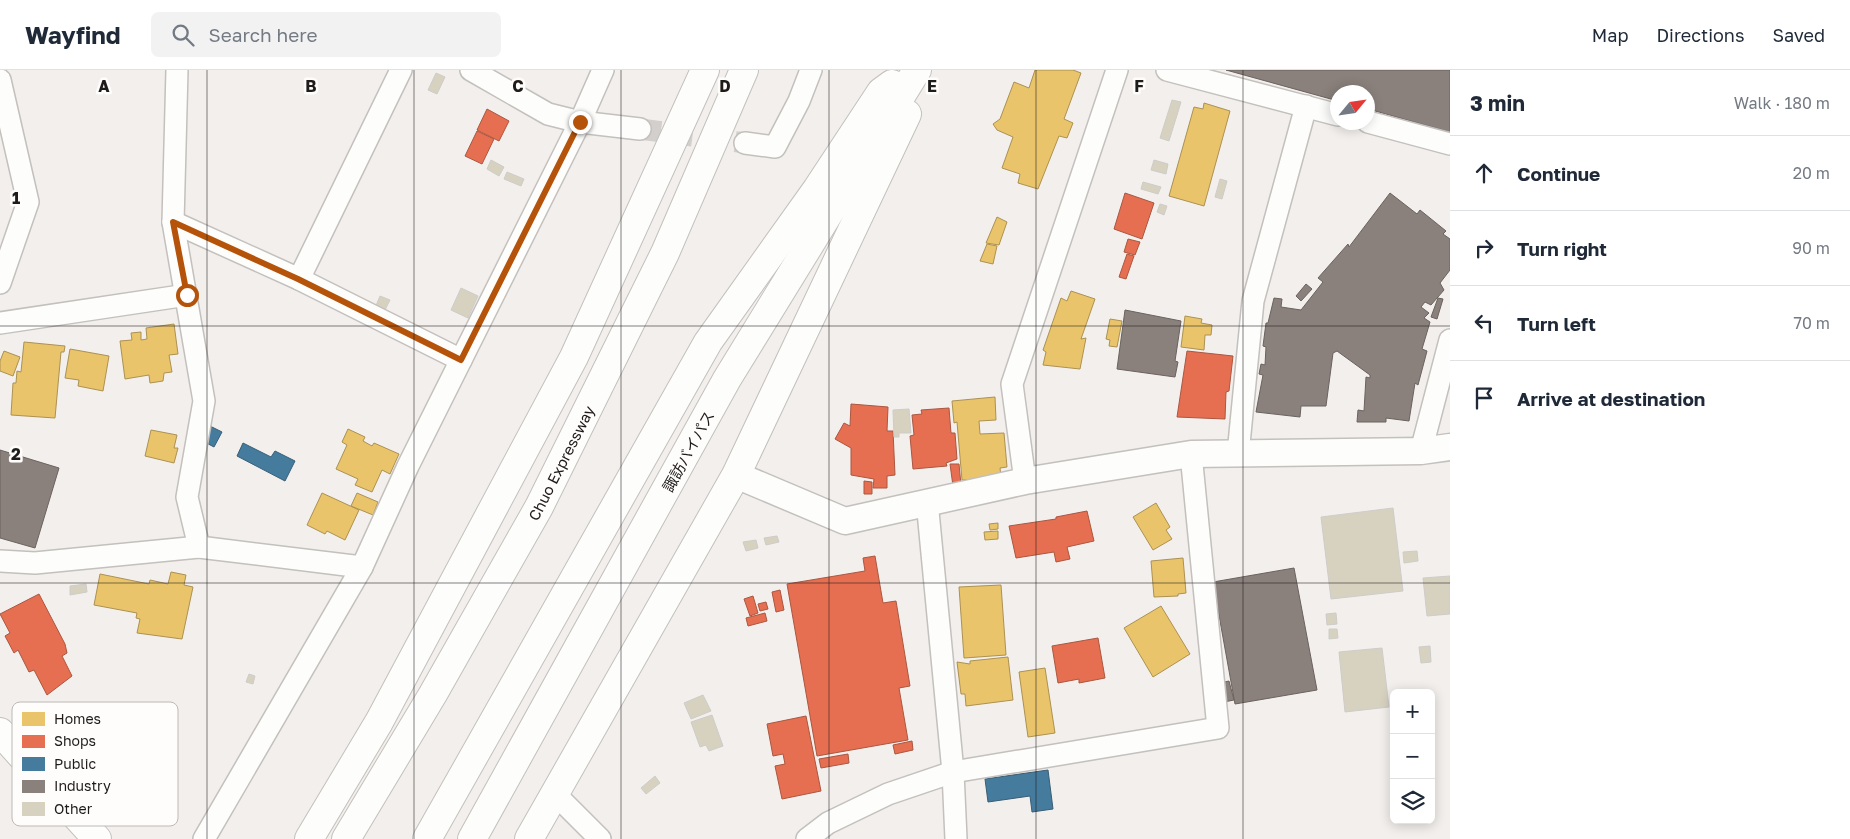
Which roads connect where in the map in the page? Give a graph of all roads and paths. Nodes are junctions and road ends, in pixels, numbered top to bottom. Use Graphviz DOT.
graph roads {
  1 [pos="177,70"];
  2 [pos="401,70"];
  3 [pos="471,70"];
  4 [pos="603,70"];
  5 [pos="705,70"];
  6 [pos="744,70"];
  7 [pos="811,70"];
  8 [pos="917,70"];
  9 [pos="929,70"];
  10 [pos="1117,70"];
  11 [pos="1166,70"];
  12 [pos="896,77"];
  13 [pos="0,80"];
  14 [pos="1306,106"];
  15 [pos="1330,113"];
  16 [pos="580,122"];
  17 [pos="1375,124"];
  18 [pos="640,129"];
  19 [pos="745,143"];
  20 [pos="1450,144"];
  21 [pos="173,222"];
  22 [pos="298,279"];
  23 [pos="0,283"];
  24 [pos="187,295"];
  25 [pos="0,322"];
  26 [pos="1450,340"];
  27 [pos="461,360"];
  28 [pos="1450,447"];
  29 [pos="1421,450"];
  30 [pos="1191,454"];
  31 [pos="1238,454"];
  32 [pos="736,475"];
  33 [pos="1025,481"];
  34 [pos="928,501"];
  35 [pos="199,547"];
  36 [pos="0,561"];
  37 [pos="362,567"];
  38 [pos="0,732"];
  39 [pos="12,745"];
  40 [pos="953,772"];
  41 [pos="554,793"];
  42 [pos="85,826"];
  43 [pos="97,839"];
  44 [pos="204,839"];
  45 [pos="309,839"];
  46 [pos="346,839"];
  47 [pos="426,839"];
  48 [pos="460,839"];
  49 [pos="472,839"];
  50 [pos="529,839"];
  51 [pos="600,839"];
  52 [pos="807,839"];
  53 [pos="956,839"];
  1 -- 21 [label="street"];
  2 -- 22 [label="street"];
  3 -- 16 [label="street"];
  4 -- 16 [label="street"];
  5 -- 45 [label="highway"];
  6 -- 46 [label="highway, Chuo Expressway"];
  7 -- 19 [label="street"];
  8 -- 49 [label="highway, 諏訪バイパス"];
  9 -- 32 [label="highway"];
  10 -- 33 [label="street"];
  11 -- 14 [label="street"];
  12 -- 47 [label="highway"];
  12 -- 48 [label="highway, 諏訪バイパス"];
  13 -- 23 [label="street"];
  14 -- 15 [label="street"];
  14 -- 31 [label="street"];
  16 -- 18 [label="street"];
  16 -- 27 [label="street"];
  17 -- 20 [label="street"];
  21 -- 22 [label="street"];
  21 -- 24 [label="street"];
  22 -- 27 [label="street"];
  24 -- 25 [label="street"];
  24 -- 35 [label="street"];
  26 -- 29 [label="street"];
  27 -- 37 [label="street"];
  28 -- 29 [label="street"];
  29 -- 31 [label="street"];
  30 -- 31 [label="street"];
  30 -- 33 [label="street"];
  30 -- 40 [label="street"];
  32 -- 34 [label="street"];
  32 -- 41 [label="highway"];
  33 -- 34 [label="street"];
  34 -- 40 [label="street"];
  35 -- 36 [label="street"];
  35 -- 37 [label="street"];
  37 -- 44 [label="street"];
  38 -- 39 [label="highway"];
  40 -- 52 [label="street"];
  40 -- 53 [label="street"];
  41 -- 50 [label="highway"];
  41 -- 51 [label="street"];
  42 -- 43 [label="highway"];
}
